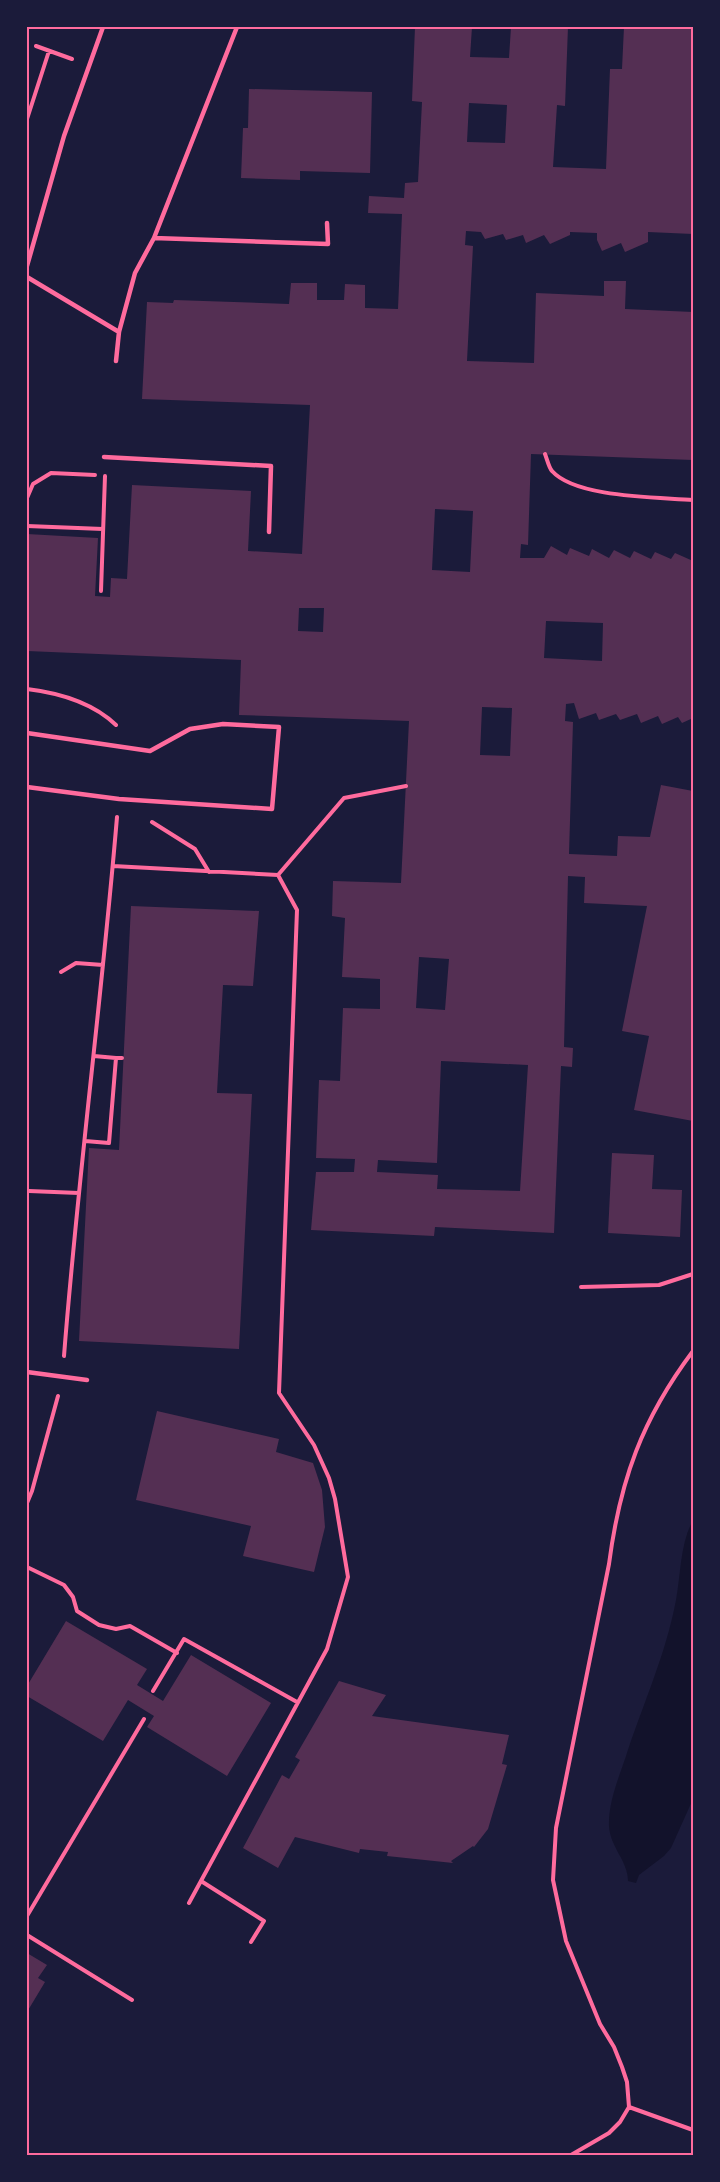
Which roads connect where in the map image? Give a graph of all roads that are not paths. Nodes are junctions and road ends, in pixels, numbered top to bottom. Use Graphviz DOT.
graph roads {
  1 [pos="103,27"];
  2 [pos="237,27"];
  3 [pos="327,223"];
  4 [pos="154,238"];
  5 [pos="27,266"];
  6 [pos="27,276"];
  7 [pos="119,332"];
  8 [pos="116,361"];
  9 [pos="104,457"];
  10 [pos="269,532"];
  11 [pos="27,733"];
  12 [pos="27,787"];
  13 [pos="27,1372"];
  14 [pos="87,1380"];
  1 -- 5 [label="lane"];
  2 -- 4 [label="lane"];
  3 -- 4 [label="lane"];
  4 -- 7 [label="lane"];
  6 -- 7 [label="lane"];
  7 -- 8 [label="lane"];
  9 -- 10 [label="lane"];
  11 -- 12 [label="lane"];
  13 -- 14 [label="lane"];
}
